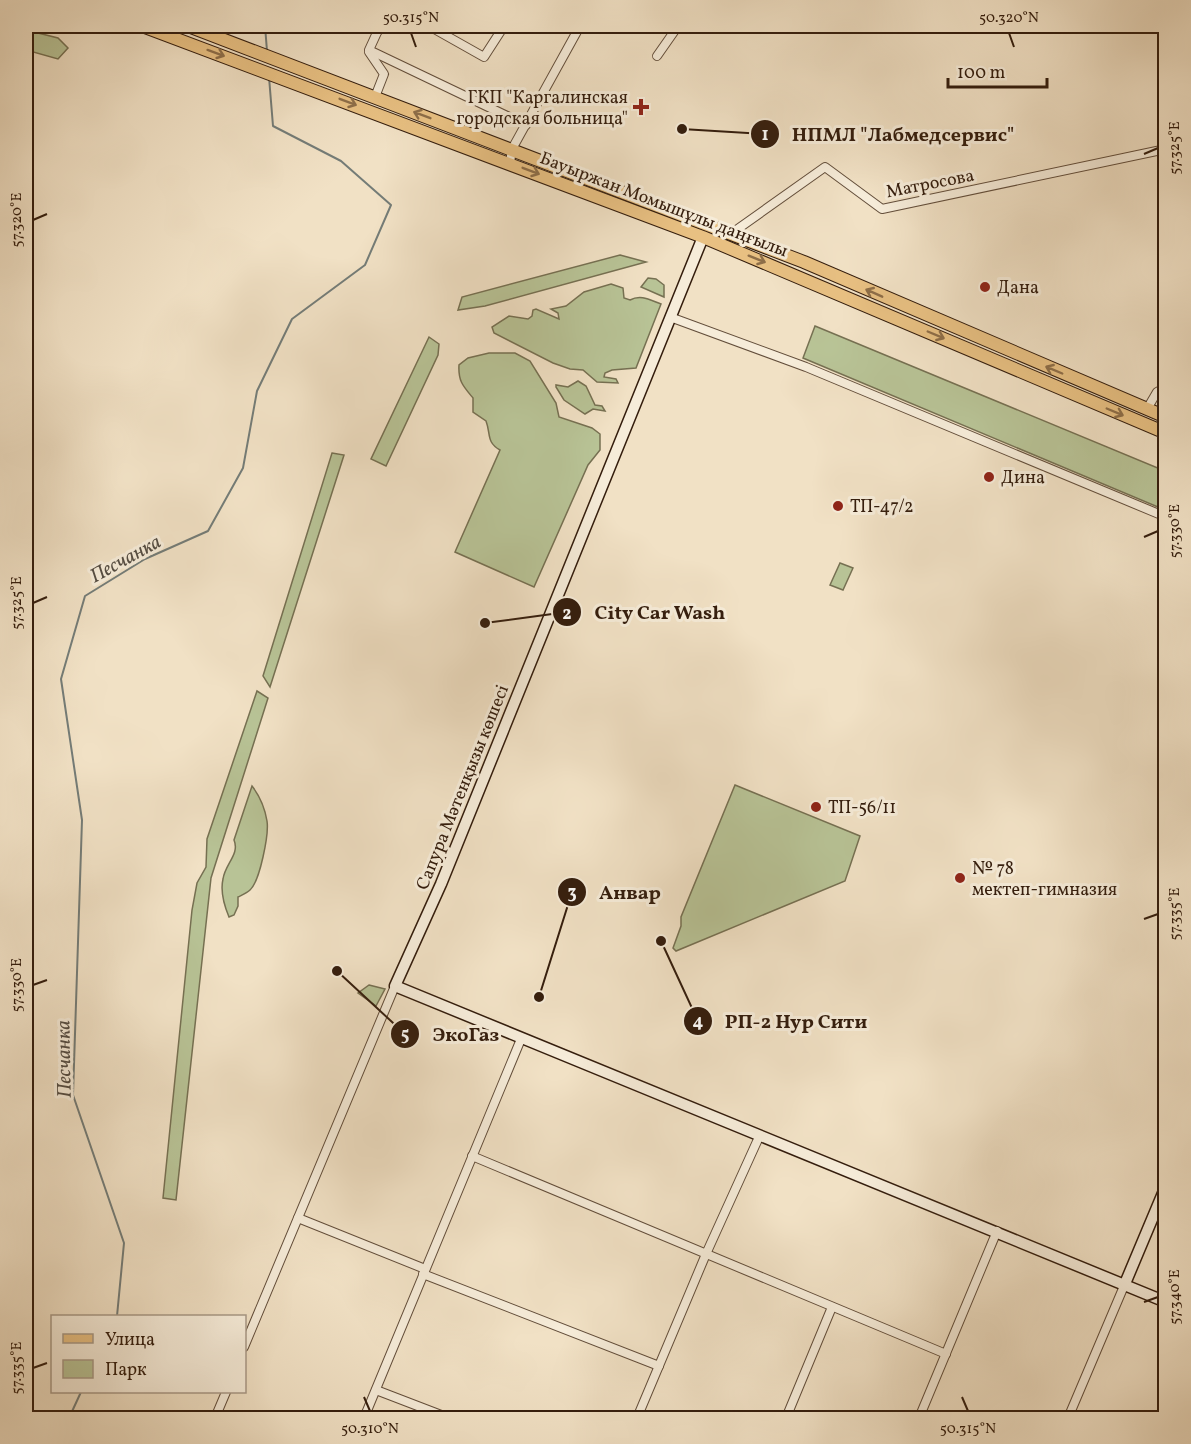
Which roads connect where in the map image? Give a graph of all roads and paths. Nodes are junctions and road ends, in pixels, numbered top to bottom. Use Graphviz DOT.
graph roads {
  1 [pos="142,26"];
  2 [pos="188,26"];
  3 [pos="369,26"];
  4 [pos="429,26"];
  5 [pos="504,26"];
  6 [pos="580,26"];
  7 [pos="678,26"];
  8 [pos="156,28"];
  9 [pos="378,29"];
  10 [pos="369,50"];
  11 [pos="657,56"];
  12 [pos="375,97"];
  13 [pos="526,124"];
  14 [pos="512,149"];
  15 [pos="1166,149"];
  16 [pos="510,163"];
  17 [pos="708,224"];
  18 [pos="732,233"];
  19 [pos="702,237"];
  20 [pos="804,262"];
  21 [pos="797,275"];
  22 [pos="670,317"];
  23 [pos="1166,387"];
  24 [pos="1147,409"];
  25 [pos="1166,417"];
  26 [pos="1166,433"];
  27 [pos="1166,517"];
  28 [pos="395,986"];
  29 [pos="521,1039"];
  30 [pos="759,1137"];
  31 [pos="472,1156"];
  32 [pos="1166,1186"];
  33 [pos="298,1218"];
  34 [pos="998,1231"];
  35 [pos="706,1254"];
  36 [pos="424,1272"];
  37 [pos="1124,1286"];
  38 [pos="1166,1302"];
  39 [pos="832,1306"];
  40 [pos="246,1342"];
  41 [pos="946,1354"];
  42 [pos="659,1366"];
  43 [pos="376,1389"];
  44 [pos="226,1393"];
  45 [pos="215,1419"];
  46 [pos="364,1419"];
  47 [pos="449,1419"];
  48 [pos="637,1419"];
  49 [pos="786,1419"];
  50 [pos="919,1419"];
  51 [pos="1068,1419"];
  1 -- 8 [label="main road, Бауыржан Момышұлы даңғылы"];
  2 -- 12 [label="main road, Бауыржан Момышұлы даңғылы"];
  3 -- 9 [label="street"];
  4 -- 5 [label="street"];
  6 -- 13 [label="street"];
  7 -- 11 [label="street"];
  8 -- 16 [label="main road, Бауыржан Момышұлы даңғылы, one-way"];
  9 -- 10 [label="street"];
  10 -- 12 [label="street"];
  10 -- 13 [label="street"];
  14 -- 12 [label="main road, Бауыржан Момышұлы даңғылы, one-way"];
  13 -- 14 [label="street"];
  14 -- 16 [label="street"];
  14 -- 17 [label="main road, Бауыржан Момышұлы даңғылы"];
  15 -- 18 [label="street, Матросова"];
  16 -- 19 [label="main road, Бауыржан Момышұлы даңғылы, one-way"];
  17 -- 18 [label="main road, Бауыржан Момышұлы даңғылы"];
  17 -- 19 [label="main road"];
  18 -- 20 [label="main road, Бауыржан Момышұлы даңғылы"];
  19 -- 21 [label="main road, Бауыржан Момышұлы даңғылы, one-way"];
  19 -- 22 [label="street, Сапура Мәтенқызы көшесі"];
  20 -- 21 [label="main road"];
  24 -- 20 [label="main road, Бауыржан Момышұлы даңғылы, one-way"];
  21 -- 26 [label="main road, Бауыржан Момышұлы даңғылы, one-way"];
  22 -- 27 [label="street"];
  22 -- 28 [label="street, Сапура Мәтенқызы көшесі"];
  23 -- 24 [label="street"];
  24 -- 25 [label="main road, Бауыржан Момышұлы даңғылы"];
  28 -- 29 [label="street"];
  28 -- 33 [label="street, Сапура Мәтенқызы көшесі"];
  29 -- 30 [label="street"];
  29 -- 31 [label="street"];
  30 -- 34 [label="street"];
  30 -- 35 [label="street"];
  31 -- 35 [label="street"];
  31 -- 36 [label="street"];
  32 -- 37 [label="street"];
  33 -- 36 [label="street"];
  33 -- 40 [label="street, Сапура Мәтенқызы көшесі"];
  34 -- 37 [label="street"];
  34 -- 41 [label="street"];
  35 -- 39 [label="street"];
  35 -- 42 [label="street"];
  36 -- 42 [label="street"];
  36 -- 43 [label="street"];
  37 -- 38 [label="street"];
  37 -- 51 [label="street"];
  39 -- 41 [label="street"];
  39 -- 49 [label="street"];
  41 -- 50 [label="street"];
  42 -- 48 [label="street"];
  43 -- 46 [label="street"];
  43 -- 47 [label="street"];
  44 -- 45 [label="street"];
}
